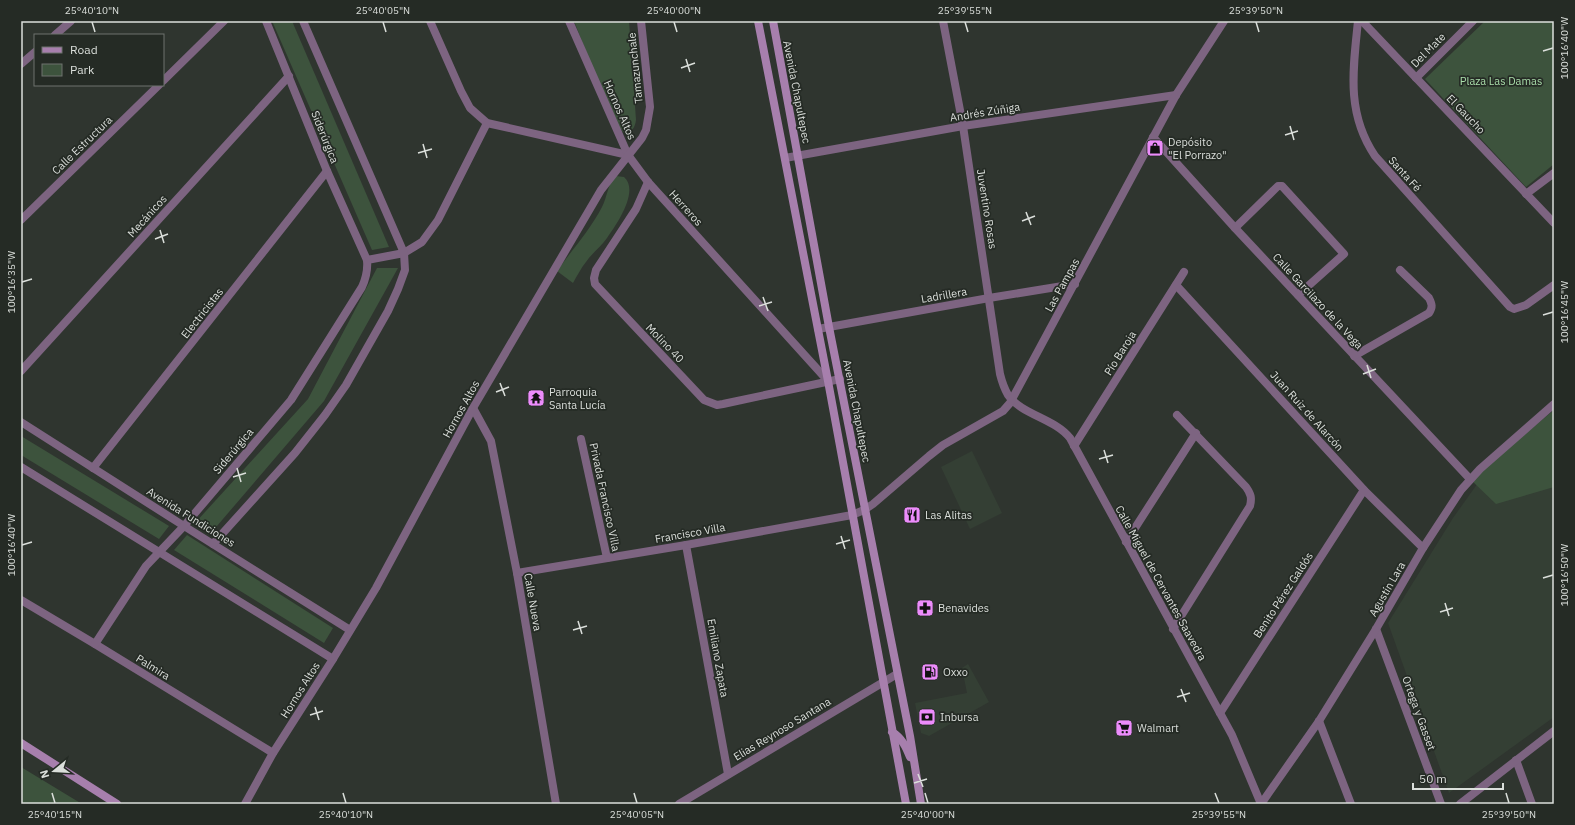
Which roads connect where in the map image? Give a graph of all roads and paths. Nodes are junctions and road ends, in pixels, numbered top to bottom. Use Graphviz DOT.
graph roads {
  1 [pos="71,21"];
  2 [pos="224,21"];
  3 [pos="266,21"];
  4 [pos="303,21"];
  5 [pos="430,21"];
  6 [pos="569,21"];
  7 [pos="641,21"];
  8 [pos="758,21"];
  9 [pos="772,21"];
  10 [pos="943,21"];
  11 [pos="1224,21"];
  12 [pos="1358,21"];
  13 [pos="1362,21"];
  14 [pos="1473,21"];
  15 [pos="56,34"];
  16 [pos="34,53"];
  17 [pos="21,64"];
  18 [pos="290,76"];
  19 [pos="1416,78"];
  20 [pos="164,80"];
  21 [pos="158,86"];
  22 [pos="1176,95"];
  23 [pos="487,123"];
  24 [pos="963,126"];
  25 [pos="1153,136"];
  26 [pos="628,155"];
  27 [pos="798,157"];
  28 [pos="785,158"];
  29 [pos="327,171"];
  30 [pos="1554,172"];
  31 [pos="648,182"];
  32 [pos="1526,194"];
  33 [pos="21,220"];
  34 [pos="1554,223"];
  35 [pos="1235,228"];
  36 [pos="404,253"];
  37 [pos="367,260"];
  38 [pos="1400,270"];
  39 [pos="1184,272"];
  40 [pos="1075,284"];
  41 [pos="1176,285"];
  42 [pos="1554,285"];
  43 [pos="1298,296"];
  44 [pos="989,298"];
  45 [pos="829,327"];
  46 [pos="818,329"];
  47 [pos="1354,356"];
  48 [pos="21,371"];
  49 [pos="840,379"];
  50 [pos="828,381"];
  51 [pos="1012,399"];
  52 [pos="1554,404"];
  53 [pos="473,408"];
  54 [pos="1177,415"];
  55 [pos="21,422"];
  56 [pos="1196,433"];
  57 [pos="581,439"];
  58 [pos="1074,446"];
  59 [pos="21,467"];
  60 [pos="93,468"];
  61 [pos="1470,479"];
  62 [pos="1364,490"];
  63 [pos="864,510"];
  64 [pos="852,515"];
  65 [pos="184,526"];
  66 [pos="1126,542"];
  67 [pos="213,544"];
  68 [pos="686,545"];
  69 [pos="1423,548"];
  70 [pos="158,552"];
  71 [pos="607,558"];
  72 [pos="517,573"];
  73 [pos="21,600"];
  74 [pos="1173,629"];
  75 [pos="1376,629"];
  76 [pos="350,630"];
  77 [pos="95,644"];
  78 [pos="333,659"];
  79 [pos="897,674"];
  80 [pos="883,681"];
  81 [pos="1220,713"];
  82 [pos="1319,721"];
  83 [pos="1554,731"];
  84 [pos="892,732"];
  85 [pos="21,743"];
  86 [pos="273,753"];
  87 [pos="1516,760"];
  88 [pos="728,774"];
  89 [pos="916,775"];
  90 [pos="118,804"];
  91 [pos="245,804"];
  92 [pos="556,804"];
  93 [pos="679,804"];
  94 [pos="906,804"];
  95 [pos="922,804"];
  96 [pos="1261,804"];
  97 [pos="1351,804"];
  98 [pos="1441,804"];
  99 [pos="1460,804"];
  100 [pos="1532,804"];
  1 -- 15 [label="street"];
  2 -- 20 [label="street"];
  3 -- 18 [label="street, Siderúrgica"];
  4 -- 36 [label="street"];
  5 -- 23 [label="street"];
  6 -- 26 [label="street, Hornos Altos"];
  7 -- 26 [label="street, Tamazunchale"];
  8 -- 28 [label="main road"];
  9 -- 27 [label="main road, Avenida Chapultepec"];
  10 -- 24 [label="street, Juventino Rosas"];
  11 -- 22 [label="street, Las Pampas"];
  12 -- 42 [label="street, Santa Fé"];
  13 -- 19 [label="street, El Gaucho"];
  14 -- 19 [label="street, Del Mate"];
  16 -- 17 [label="street"];
  18 -- 29 [label="street, Siderúrgica"];
  18 -- 48 [label="street, Mecánicos"];
  19 -- 32 [label="street, El Gaucho"];
  21 -- 33 [label="street, Calle Estructura"];
  22 -- 24 [label="street, Andrés Zúñiga"];
  22 -- 25 [label="street, Las Pampas"];
  23 -- 26 [label="street"];
  23 -- 36 [label="street"];
  24 -- 27 [label="street, Andrés Zúñiga"];
  24 -- 44 [label="street, Juventino Rosas"];
  25 -- 35 [label="street, Calle Garcilazo de la Vega"];
  25 -- 40 [label="street, Las Pampas"];
  26 -- 31 [label="street, Herreros"];
  26 -- 53 [label="street, Hornos Altos"];
  27 -- 28 [label="street, Andrés Zúñiga"];
  27 -- 45 [label="main road, Avenida Chapultepec"];
  28 -- 46 [label="main road"];
  29 -- 37 [label="street, Siderúrgica"];
  29 -- 60 [label="street, Electricistas"];
  30 -- 32 [label="street"];
  31 -- 50 [label="street, Herreros"];
  31 -- 50 [label="street, Molino 40"];
  32 -- 34 [label="street, El Gaucho"];
  35 -- 43 [label="street, Calle Garcilazo de la Vega"];
  35 -- 43 [label="street"];
  36 -- 37 [label="street"];
  36 -- 67 [label="street"];
  37 -- 65 [label="street, Siderúrgica"];
  38 -- 47 [label="street"];
  39 -- 41 [label="street, Pío Baroja"];
  40 -- 44 [label="street, Ladrillera"];
  40 -- 51 [label="street, Las Pampas"];
  41 -- 58 [label="street, Pío Baroja"];
  41 -- 62 [label="street, Juan Ruiz de Alarcón"];
  43 -- 47 [label="street, Calle Garcilazo de la Vega"];
  44 -- 45 [label="street, Ladrillera"];
  44 -- 51 [label="street, Juventino Rosas"];
  45 -- 46 [label="street, Ladrillera"];
  45 -- 49 [label="main road, Avenida Chapultepec"];
  46 -- 50 [label="main road"];
  47 -- 61 [label="street, Calle Garcilazo de la Vega"];
  49 -- 50 [label="street, Molino 40"];
  49 -- 63 [label="main road, Avenida Chapultepec"];
  50 -- 64 [label="main road"];
  51 -- 58 [label="street, Calle Miguel de Cervantes Saavedra"];
  51 -- 63 [label="street, Las Pampas"];
  52 -- 61 [label="street, Agustín Lara"];
  53 -- 72 [label="street, Calle Nueva"];
  53 -- 76 [label="street, Hornos Altos"];
  54 -- 56 [label="street"];
  55 -- 60 [label="street, Avenida Fundiciones"];
  56 -- 66 [label="street"];
  56 -- 74 [label="street"];
  57 -- 71 [label="street, Privada Francisco Villa"];
  58 -- 66 [label="street, Calle Miguel de Cervantes Saavedra"];
  59 -- 70 [label="street"];
  60 -- 65 [label="street, Avenida Fundiciones"];
  61 -- 69 [label="street, Agustín Lara"];
  62 -- 69 [label="street, Juan Ruiz de Alarcón"];
  62 -- 81 [label="street, Benito Pérez Galdós"];
  63 -- 64 [label="street, Francisco Villa"];
  63 -- 79 [label="main road, Avenida Chapultepec"];
  64 -- 68 [label="street, Francisco Villa"];
  64 -- 80 [label="main road"];
  65 -- 67 [label="street, Avenida Fundiciones"];
  65 -- 70 [label="street, Siderúrgica"];
  66 -- 74 [label="street, Calle Miguel de Cervantes Saavedra"];
  67 -- 76 [label="street, Avenida Fundiciones"];
  68 -- 71 [label="street, Francisco Villa"];
  68 -- 88 [label="street, Emiliano Zapata"];
  69 -- 75 [label="street, Agustín Lara"];
  70 -- 77 [label="street, Siderúrgica"];
  70 -- 78 [label="street"];
  71 -- 72 [label="street, Francisco Villa"];
  72 -- 92 [label="street, Calle Nueva"];
  73 -- 77 [label="street, Palmira"];
  74 -- 81 [label="street, Calle Miguel de Cervantes Saavedra"];
  75 -- 82 [label="street, Agustín Lara"];
  75 -- 98 [label="street, Ortega y Gasset"];
  76 -- 78 [label="street, Hornos Altos"];
  77 -- 86 [label="street, Palmira"];
  78 -- 86 [label="street, Hornos Altos"];
  79 -- 80 [label="street, Elias Reynoso Santana"];
  79 -- 89 [label="main road, Avenida Chapultepec"];
  80 -- 84 [label="main road"];
  80 -- 88 [label="street, Elias Reynoso Santana"];
  81 -- 96 [label="street, Calle Miguel de Cervantes Saavedra"];
  82 -- 96 [label="street, Agustín Lara"];
  82 -- 97 [label="street"];
  83 -- 87 [label="street"];
  84 -- 89 [label="main road"];
  84 -- 94 [label="main road"];
  85 -- 90 [label="main road"];
  86 -- 91 [label="street, Hornos Altos"];
  87 -- 99 [label="street"];
  87 -- 100 [label="street"];
  88 -- 93 [label="street, Elias Reynoso Santana"];
  89 -- 95 [label="main road, Avenida Chapultepec"];
}
